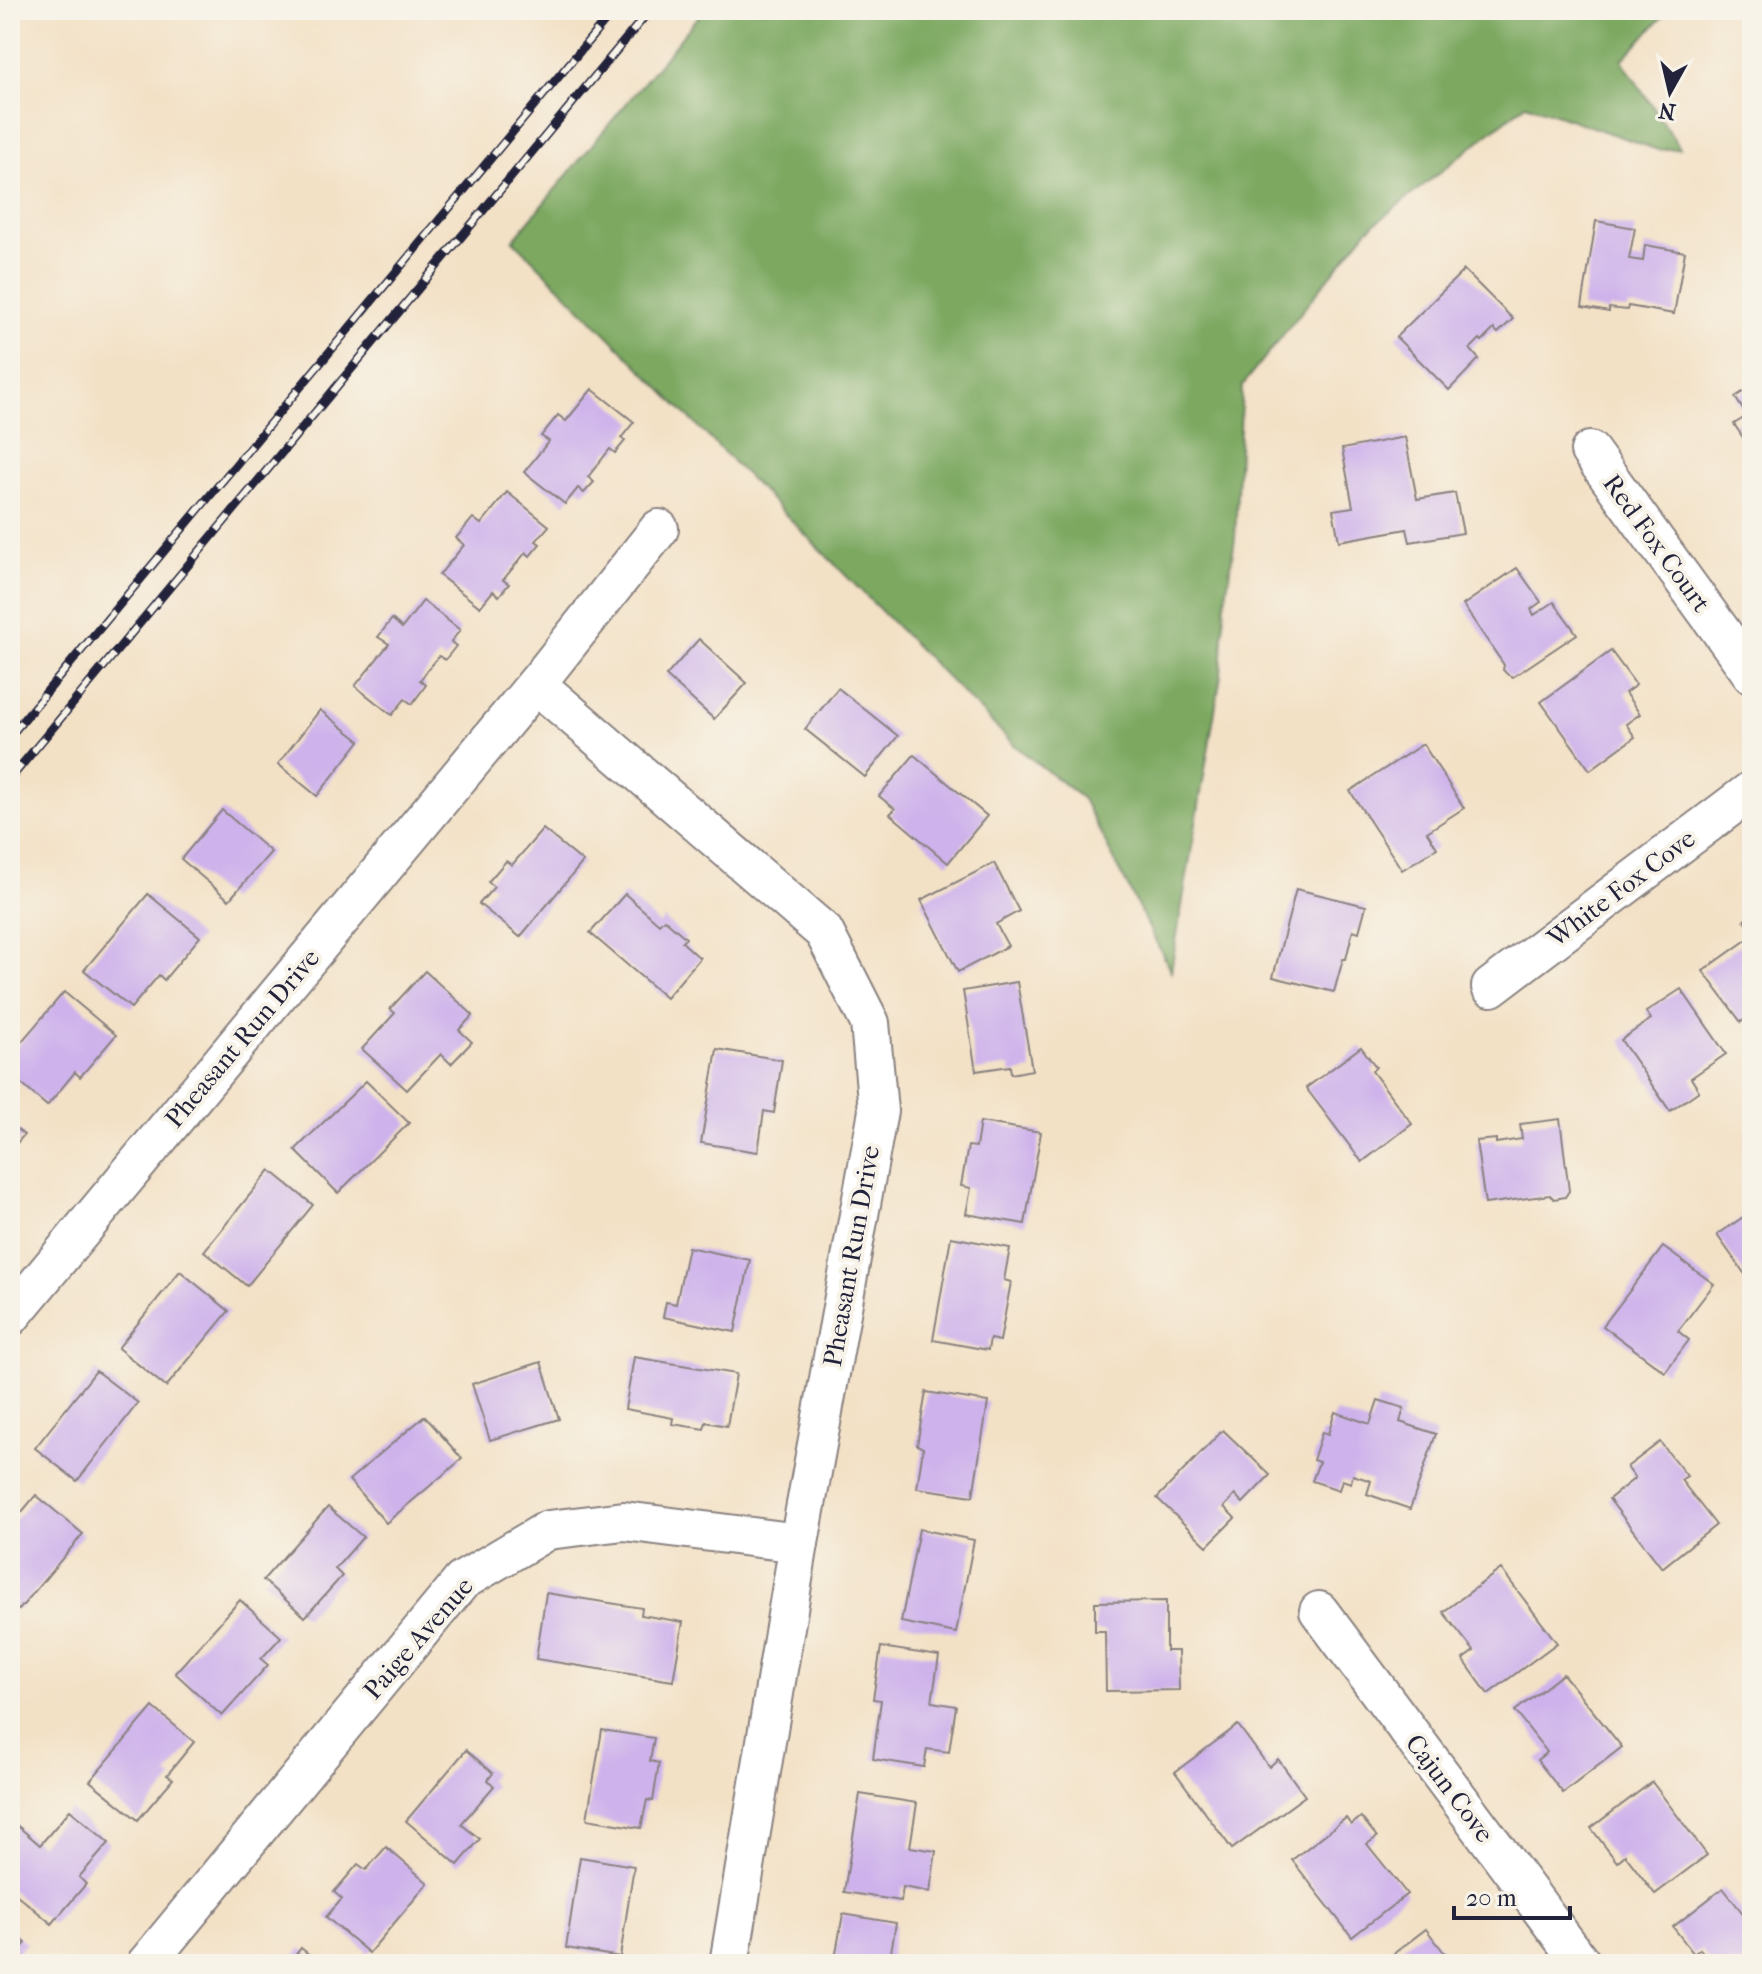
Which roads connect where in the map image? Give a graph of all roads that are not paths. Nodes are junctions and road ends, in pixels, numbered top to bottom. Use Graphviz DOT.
graph roads {
  1 [pos="1590,451"];
  2 [pos="659,529"];
  3 [pos="1752,674"];
  4 [pos="536,684"];
  5 [pos="1752,790"];
  6 [pos="1491,987"];
  7 [pos="10,1317"];
  8 [pos="799,1543"];
  9 [pos="1319,1611"];
  10 [pos="146,1964"];
  11 [pos="729,1964"];
  12 [pos="1582,1964"];
  1 -- 3 [label="street, Red Fox Court"];
  2 -- 4 [label="street, Pheasant Run Drive"];
  4 -- 7 [label="street, Pheasant Run Drive"];
  4 -- 8 [label="street, Pheasant Run Drive"];
  5 -- 6 [label="street, White Fox Cove"];
  8 -- 10 [label="street, Paige Avenue"];
  8 -- 11 [label="street, Pheasant Run Drive"];
  9 -- 12 [label="street, Cajun Cove"];
}
